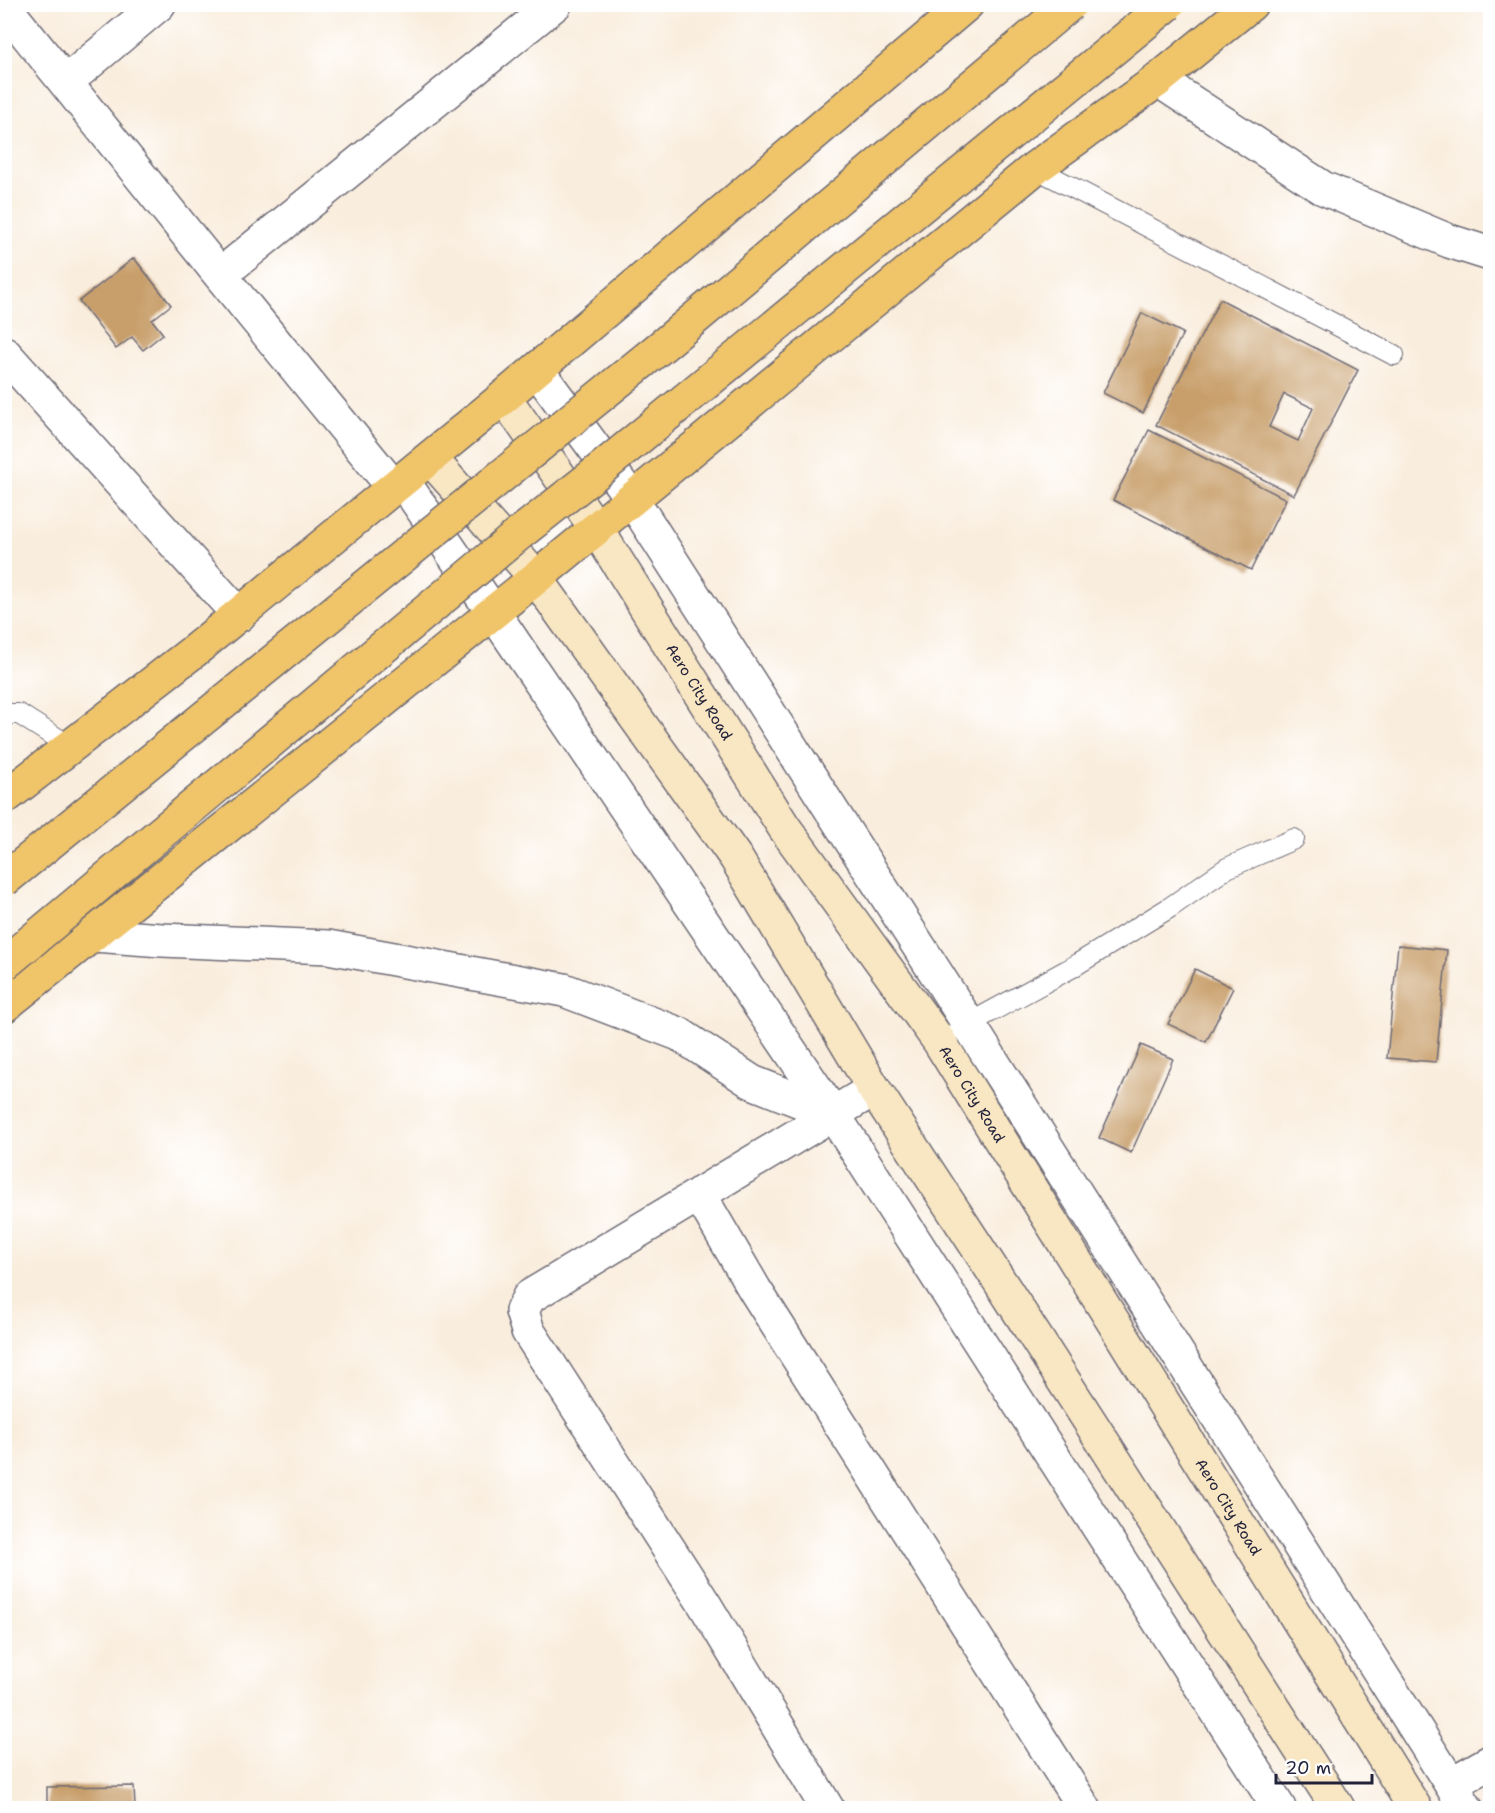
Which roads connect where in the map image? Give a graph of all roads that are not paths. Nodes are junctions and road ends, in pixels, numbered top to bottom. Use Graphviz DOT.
graph roads {
  1 [pos="159,4"];
  2 [pos="555,4"];
  3 [pos="967,4"];
  4 [pos="1070,4"];
  5 [pos="1168,4"];
  6 [pos="1251,4"];
  7 [pos="11,26"];
  8 [pos="1158,80"];
  9 [pos="66,82"];
  10 [pos="1035,168"];
  11 [pos="1491,254"];
  12 [pos="220,275"];
  13 [pos="4,353"];
  14 [pos="1394,355"];
  15 [pos="537,370"];
  16 [pos="504,397"];
  17 [pos="430,458"];
  18 [pos="398,484"];
  19 [pos="632,499"];
  20 [pos="596,528"];
  21 [pos="536,578"];
  22 [pos="493,612"];
  23 [pos="239,615"];
  24 [pos="4,715"];
  25 [pos="71,747"];
  26 [pos="4,798"];
  27 [pos="1294,839"];
  28 [pos="4,880"];
  29 [pos="94,934"];
  30 [pos="4,964"];
  31 [pos="4,1006"];
  32 [pos="968,1023"];
  33 [pos="939,1041"];
  34 [pos="874,1089"];
  35 [pos="833,1114"];
  36 [pos="699,1194"];
  37 [pos="1491,1762"];
  38 [pos="1458,1796"];
  39 [pos="827,1809"];
  40 [pos="1084,1809"];
  41 [pos="1279,1809"];
  42 [pos="1338,1809"];
  43 [pos="1415,1809"];
  1 -- 9 [label="street"];
  2 -- 12 [label="street"];
  3 -- 15 [label="main road"];
  4 -- 28 [label="main road, bridge"];
  5 -- 30 [label="main road, bridge"];
  6 -- 8 [label="main road"];
  7 -- 9 [label="street"];
  8 -- 10 [label="main road"];
  8 -- 11 [label="street"];
  9 -- 12 [label="street"];
  10 -- 14 [label="lane"];
  10 -- 19 [label="main road"];
  12 -- 18 [label="street"];
  13 -- 23 [label="street"];
  15 -- 16 [label="main road"];
  15 -- 19 [label="street"];
  16 -- 17 [label="main road"];
  16 -- 20 [label="street, Aero City Road"];
  17 -- 18 [label="main road"];
  17 -- 21 [label="street"];
  18 -- 22 [label="street"];
  18 -- 23 [label="main road"];
  19 -- 20 [label="main road"];
  19 -- 32 [label="street"];
  20 -- 21 [label="main road"];
  20 -- 33 [label="street, Aero City Road"];
  21 -- 22 [label="main road"];
  21 -- 34 [label="street"];
  22 -- 29 [label="main road"];
  22 -- 35 [label="street"];
  23 -- 25 [label="main road"];
  24 -- 25 [label="lane"];
  25 -- 26 [label="main road"];
  27 -- 32 [label="lane"];
  29 -- 31 [label="main road"];
  29 -- 35 [label="street"];
  32 -- 33 [label="lane"];
  32 -- 38 [label="street"];
  33 -- 43 [label="street, Aero City Road"];
  34 -- 35 [label="street"];
  34 -- 42 [label="street"];
  35 -- 36 [label="street"];
  35 -- 41 [label="street"];
  36 -- 39 [label="street"];
  36 -- 40 [label="street"];
  37 -- 38 [label="street"];
}
